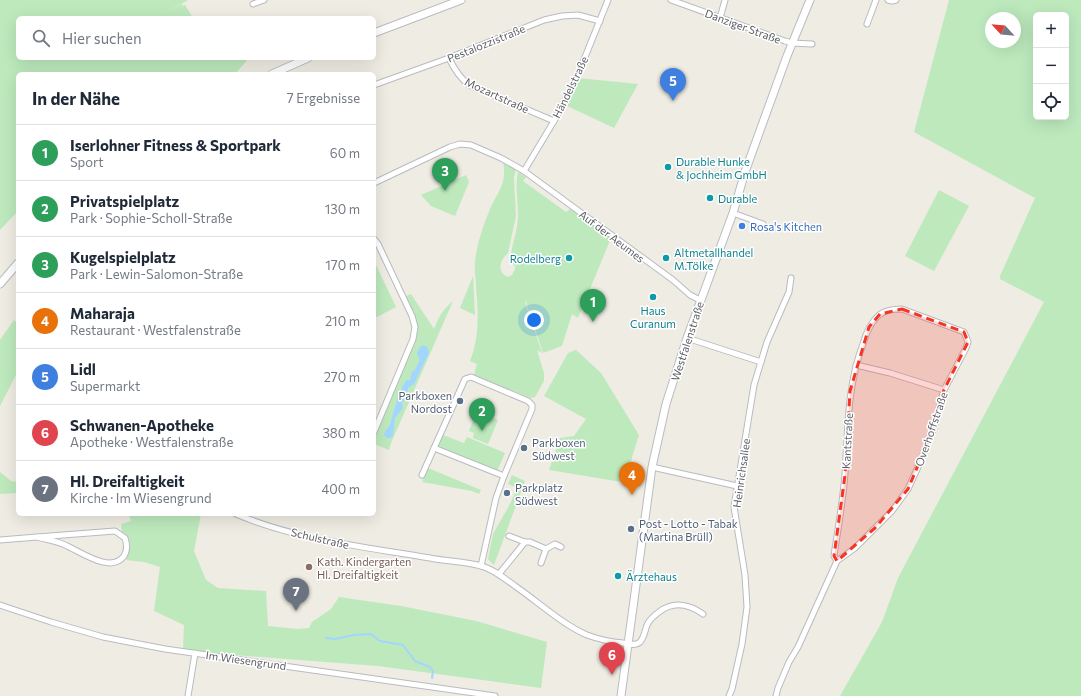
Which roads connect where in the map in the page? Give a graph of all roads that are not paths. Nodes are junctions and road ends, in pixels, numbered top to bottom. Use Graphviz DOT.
graph roads {
  1 [pos="264,0"];
  2 [pos="461,0"];
  3 [pos="608,0"];
  4 [pos="671,0"];
  5 [pos="725,0"];
  6 [pos="810,0"];
  7 [pos="876,0"];
  8 [pos="888,0"];
  9 [pos="896,0"];
  10 [pos="253,4"];
  11 [pos="720,18"];
  12 [pos="600,21"];
  13 [pos="867,24"];
  14 [pos="376,32"];
  15 [pos="792,43"];
  16 [pos="812,44"];
  17 [pos="449,58"];
  18 [pos="304,60"];
  19 [pos="276,72"];
  20 [pos="376,84"];
  21 [pos="554,121"];
  22 [pos="524,171"];
  23 [pos="376,182"];
  24 [pos="733,213"];
  25 [pos="763,224"];
  26 [pos="376,242"];
  27 [pos="16,264"];
  28 [pos="16,264"];
  29 [pos="0,278"];
  30 [pos="791,278"];
  31 [pos="0,284"];
  32 [pos="700,300"];
  33 [pos="687,338"];
  34 [pos="968,342"];
  35 [pos="761,362"];
  36 [pos="856,365"];
  37 [pos="944,390"];
  38 [pos="376,427"];
  39 [pos="434,448"];
  40 [pos="652,467"];
  41 [pos="422,475"];
  42 [pos="504,476"];
  43 [pos="738,486"];
  44 [pos="241,516"];
  45 [pos="509,536"];
  46 [pos="37,537"];
  47 [pos="0,540"];
  48 [pos="525,542"];
  49 [pos="561,547"];
  50 [pos="546,549"];
  51 [pos="837,561"];
  52 [pos="541,563"];
  53 [pos="481,566"];
  54 [pos="499,574"];
  55 [pos="0,605"];
  56 [pos="704,614"];
  57 [pos="628,644"];
  58 [pos="195,653"];
  59 [pos="188,696"];
  60 [pos="494,696"];
  61 [pos="621,696"];
  62 [pos="729,696"];
  63 [pos="776,696"];
  1 -- 10 [label="street"];
  2 -- 14 [label="main road"];
  3 -- 12 [label="street, Händelstraße"];
  4 -- 11 [label="street, Danziger Straße"];
  5 -- 11 [label="street"];
  6 -- 15 [label="main road, Westfalenstraße"];
  7 -- 13 [label="street"];
  8 -- 9 [label="street"];
  11 -- 15 [label="street, Danziger Straße"];
  12 -- 17 [label="street, Pestalozzistraße"];
  12 -- 21 [label="street, Händelstraße"];
  15 -- 16 [label="street, Danziger Straße"];
  15 -- 24 [label="main road, Westfalenstraße"];
  17 -- 20 [label="street, Pestalozzistraße"];
  17 -- 21 [label="street, Mozartstraße"];
  18 -- 19 [label="main road"];
  21 -- 22 [label="street, Händelstraße"];
  22 -- 23 [label="street, Auf der Aeumes"];
  22 -- 32 [label="street, Auf der Aeumes"];
  24 -- 25 [label="street"];
  24 -- 32 [label="main road, Westfalenstraße"];
  26 -- 38 [label="street"];
  27 -- 29 [label="main road"];
  28 -- 31 [label="main road"];
  30 -- 35 [label="street, Heinrichsallee"];
  32 -- 33 [label="main road, Westfalenstraße"];
  33 -- 35 [label="street"];
  33 -- 40 [label="main road, Westfalenstraße"];
  34 -- 36 [label="street, Kantstraße"];
  34 -- 37 [label="street, Overhoffstraße"];
  35 -- 43 [label="street, Heinrichsallee"];
  36 -- 37 [label="street"];
  36 -- 51 [label="street, Kantstraße"];
  37 -- 51 [label="street, Overhoffstraße"];
  39 -- 41 [label="street"];
  39 -- 42 [label="street"];
  39 -- 42 [label="street"];
  40 -- 43 [label="street"];
  40 -- 57 [label="main road, Westfalenstraße"];
  42 -- 53 [label="street"];
  43 -- 62 [label="street, Heinrichsallee"];
  44 -- 53 [label="street, Schulstraße"];
  45 -- 48 [label="street"];
  46 -- 46 [label="street"];
  46 -- 47 [label="street"];
  48 -- 50 [label="street"];
  48 -- 54 [label="street"];
  49 -- 50 [label="street"];
  50 -- 52 [label="street"];
  51 -- 63 [label="street, Kantstraße"];
  53 -- 54 [label="street, Schulstraße"];
  54 -- 57 [label="street, Schulstraße"];
  55 -- 58 [label="street, Im Wiesengrund"];
  56 -- 57 [label="street"];
  57 -- 61 [label="main road, Westfalenstraße"];
  58 -- 59 [label="street"];
  58 -- 60 [label="street, Im Wiesengrund"];
}
